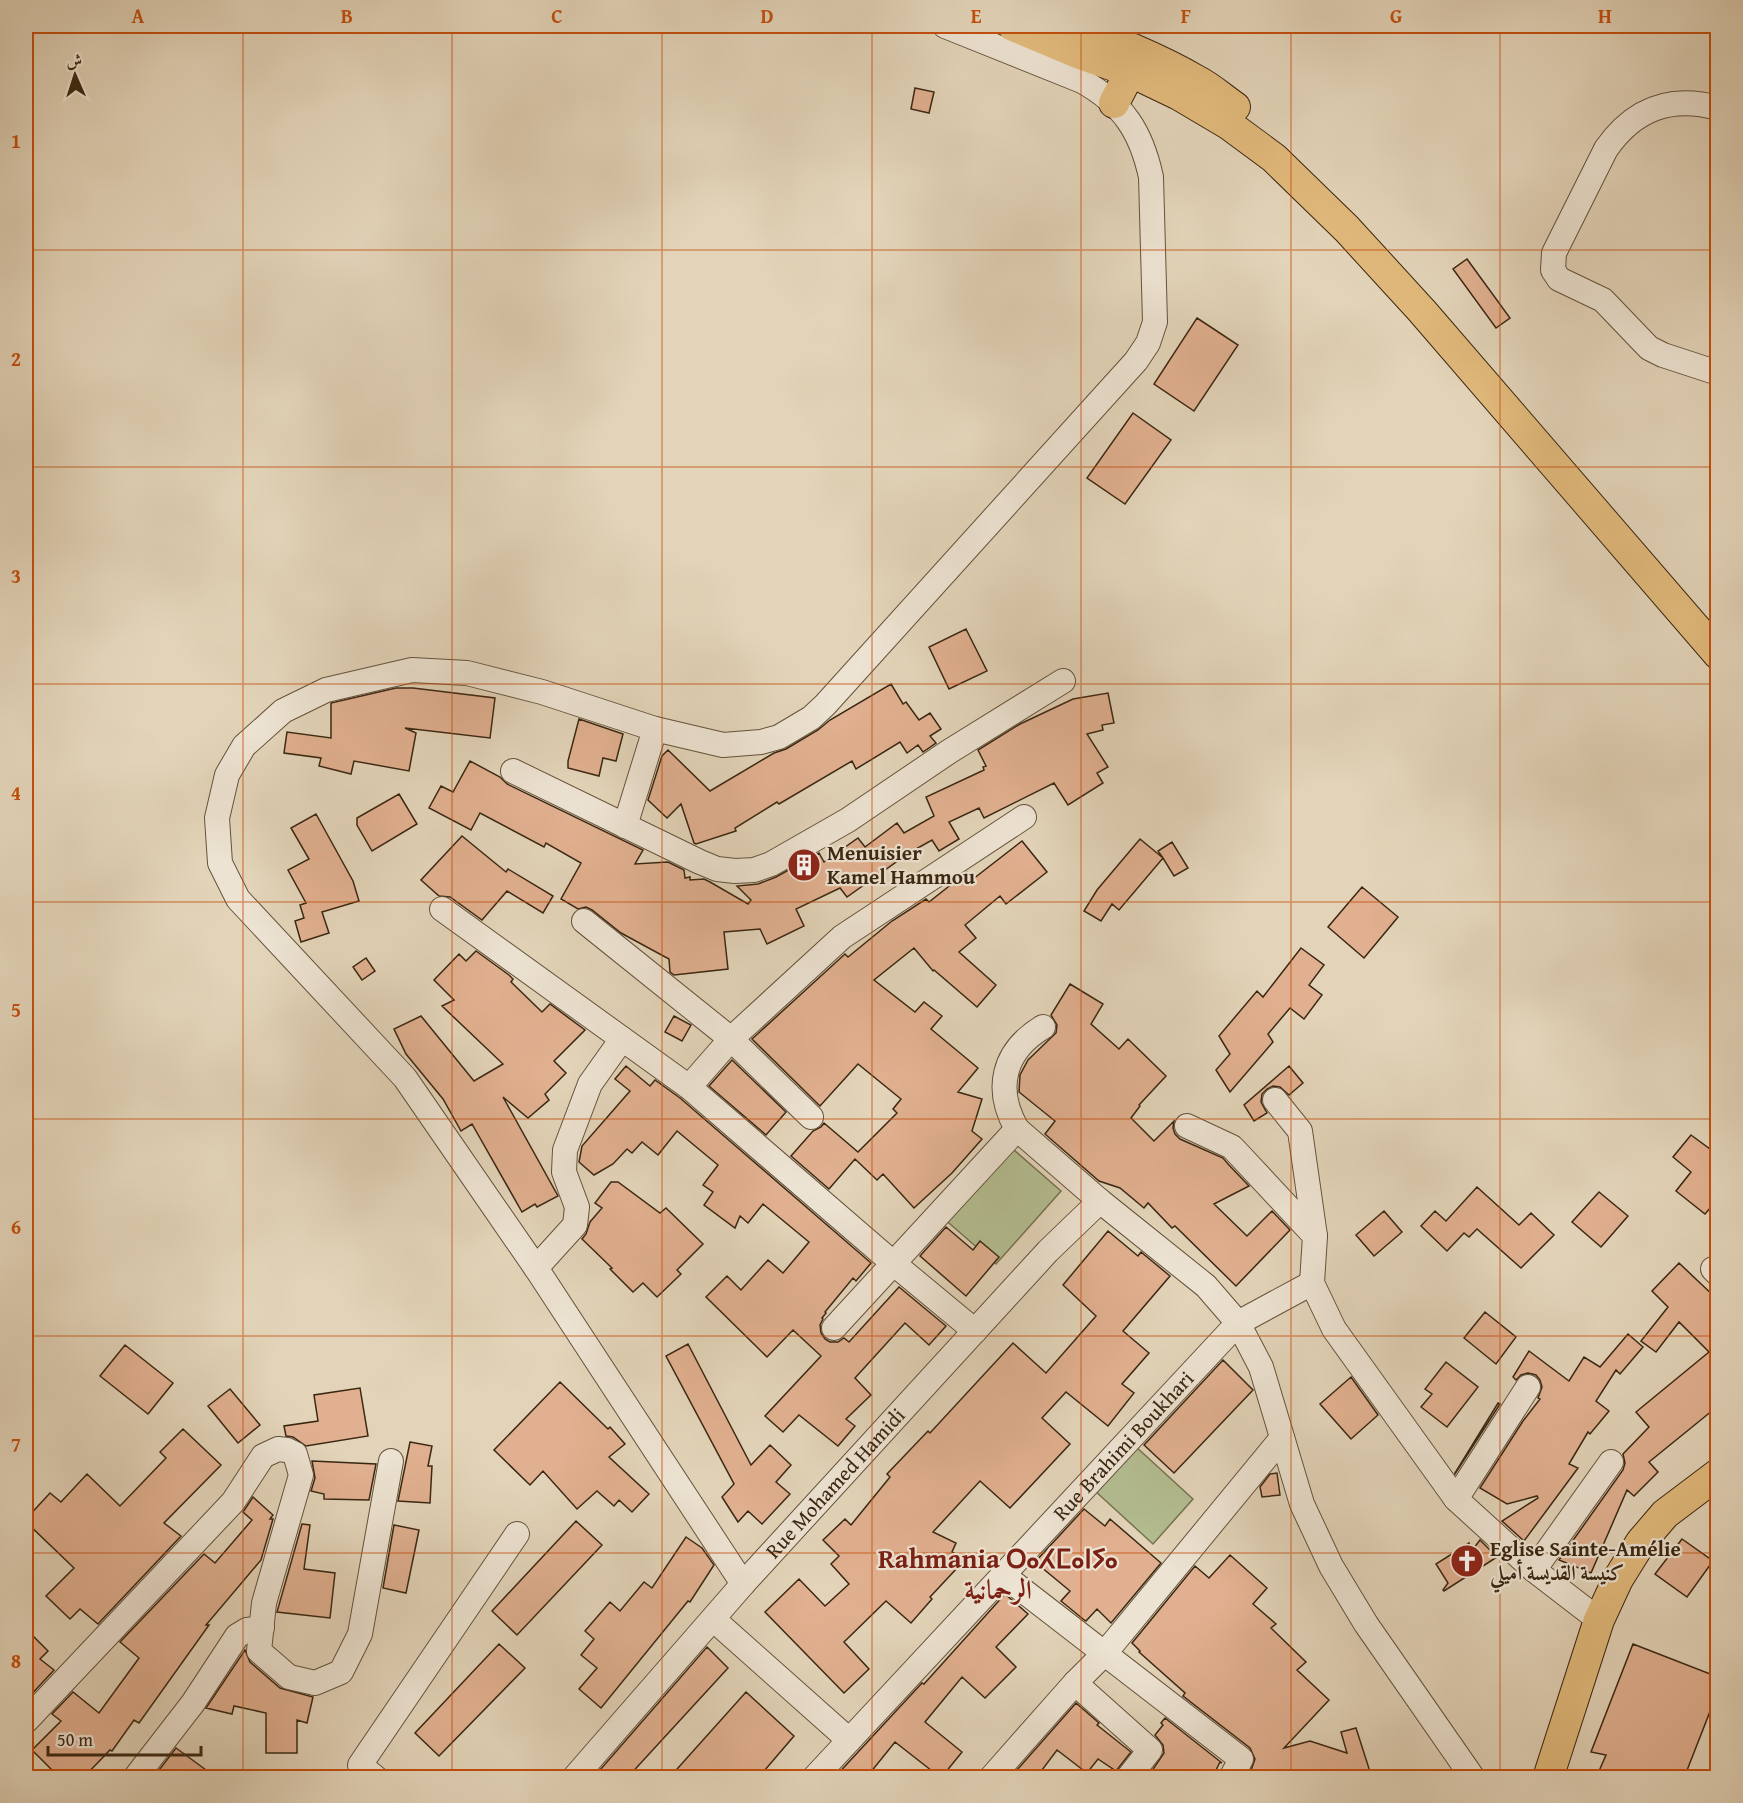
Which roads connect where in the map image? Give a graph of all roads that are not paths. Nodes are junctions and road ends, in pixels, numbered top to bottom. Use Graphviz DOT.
graph roads {
  1 [pos="945,26"];
  2 [pos="1013,26"];
  3 [pos="1076,26"];
  4 [pos="1136,62"];
  5 [pos="1114,103"];
  6 [pos="1718,108"];
  7 [pos="1718,372"];
  8 [pos="1718,623"];
  9 [pos="1718,654"];
  10 [pos="1063,681"];
  11 [pos="656,729"];
  12 [pos="513,771"];
  13 [pos="1024,817"];
  14 [pos="625,826"];
  15 [pos="442,909"];
  16 [pos="584,921"];
  17 [pos="1043,1027"];
  18 [pos="622,1039"];
  19 [pos="730,1039"];
  20 [pos="689,1087"];
  21 [pos="1275,1100"];
  22 [pos="811,1117"];
  23 [pos="1186,1126"];
  24 [pos="1017,1129"];
  25 [pos="1100,1201"];
  26 [pos="1315,1236"];
  27 [pos="893,1263"];
  28 [pos="536,1268"];
  29 [pos="1312,1283"];
  30 [pos="1238,1323"];
  31 [pos="834,1328"];
  32 [pos="975,1331"];
  33 [pos="1528,1387"];
  34 [pos="1282,1438"];
  35 [pos="391,1461"];
  36 [pos="1611,1462"];
  37 [pos="1718,1474"];
  38 [pos="1456,1499"];
  39 [pos="517,1534"];
  40 [pos="1534,1570"];
  41 [pos="1003,1575"];
  42 [pos="743,1584"];
  43 [pos="713,1619"];
  44 [pos="1599,1620"];
  45 [pos="262,1628"];
  46 [pos="1105,1653"];
  47 [pos="1075,1683"];
  48 [pos="26,1720"];
  49 [pos="849,1740"];
  50 [pos="573,1776"];
  51 [pos="135,1778"];
  52 [pos="376,1778"];
  53 [pos="814,1778"];
  54 [pos="991,1778"];
  55 [pos="1128,1778"];
  56 [pos="1231,1778"];
  57 [pos="1473,1778"];
  58 [pos="1548,1778"];
  1 -- 5 [label="street"];
  2 -- 4 [label="main road"];
  3 -- 4 [label="main road"];
  4 -- 5 [label="main road"];
  4 -- 8 [label="main road"];
  4 -- 9 [label="main road"];
  5 -- 11 [label="street"];
  6 -- 7 [label="street"];
  10 -- 14 [label="street"];
  11 -- 14 [label="street"];
  11 -- 28 [label="street"];
  12 -- 14 [label="street"];
  13 -- 19 [label="street"];
  15 -- 18 [label="street"];
  16 -- 19 [label="street"];
  17 -- 24 [label="street"];
  18 -- 20 [label="street"];
  18 -- 28 [label="street"];
  19 -- 20 [label="street"];
  19 -- 22 [label="street"];
  20 -- 27 [label="street"];
  21 -- 26 [label="street"];
  23 -- 26 [label="street"];
  24 -- 25 [label="street"];
  24 -- 27 [label="street"];
  25 -- 30 [label="street"];
  25 -- 32 [label="street, Rue Mohamed Hamidi"];
  26 -- 29 [label="street"];
  27 -- 31 [label="street"];
  27 -- 32 [label="street"];
  28 -- 42 [label="street"];
  29 -- 30 [label="street, Rue Brahimi Boukhari"];
  29 -- 38 [label="street"];
  30 -- 34 [label="street"];
  30 -- 41 [label="street, Rue Brahimi Boukhari"];
  32 -- 42 [label="street, Rue Mohamed Hamidi"];
  33 -- 38 [label="street"];
  34 -- 46 [label="street"];
  34 -- 57 [label="street"];
  35 -- 45 [label="street"];
  36 -- 40 [label="street"];
  37 -- 44 [label="main road"];
  38 -- 40 [label="street"];
  39 -- 52 [label="street"];
  40 -- 44 [label="street"];
  41 -- 46 [label="street"];
  41 -- 49 [label="street, Rue Brahimi Boukhari"];
  42 -- 43 [label="street, Rue Mohamed Hamidi"];
  43 -- 49 [label="street"];
  43 -- 50 [label="street, Rue Mohamed Hamidi"];
  44 -- 58 [label="main road"];
  45 -- 48 [label="street"];
  45 -- 51 [label="street"];
  46 -- 47 [label="street"];
  46 -- 56 [label="street"];
  47 -- 54 [label="street"];
  47 -- 55 [label="street"];
  49 -- 53 [label="street, Rue Brahimi Boukhari"];
}
